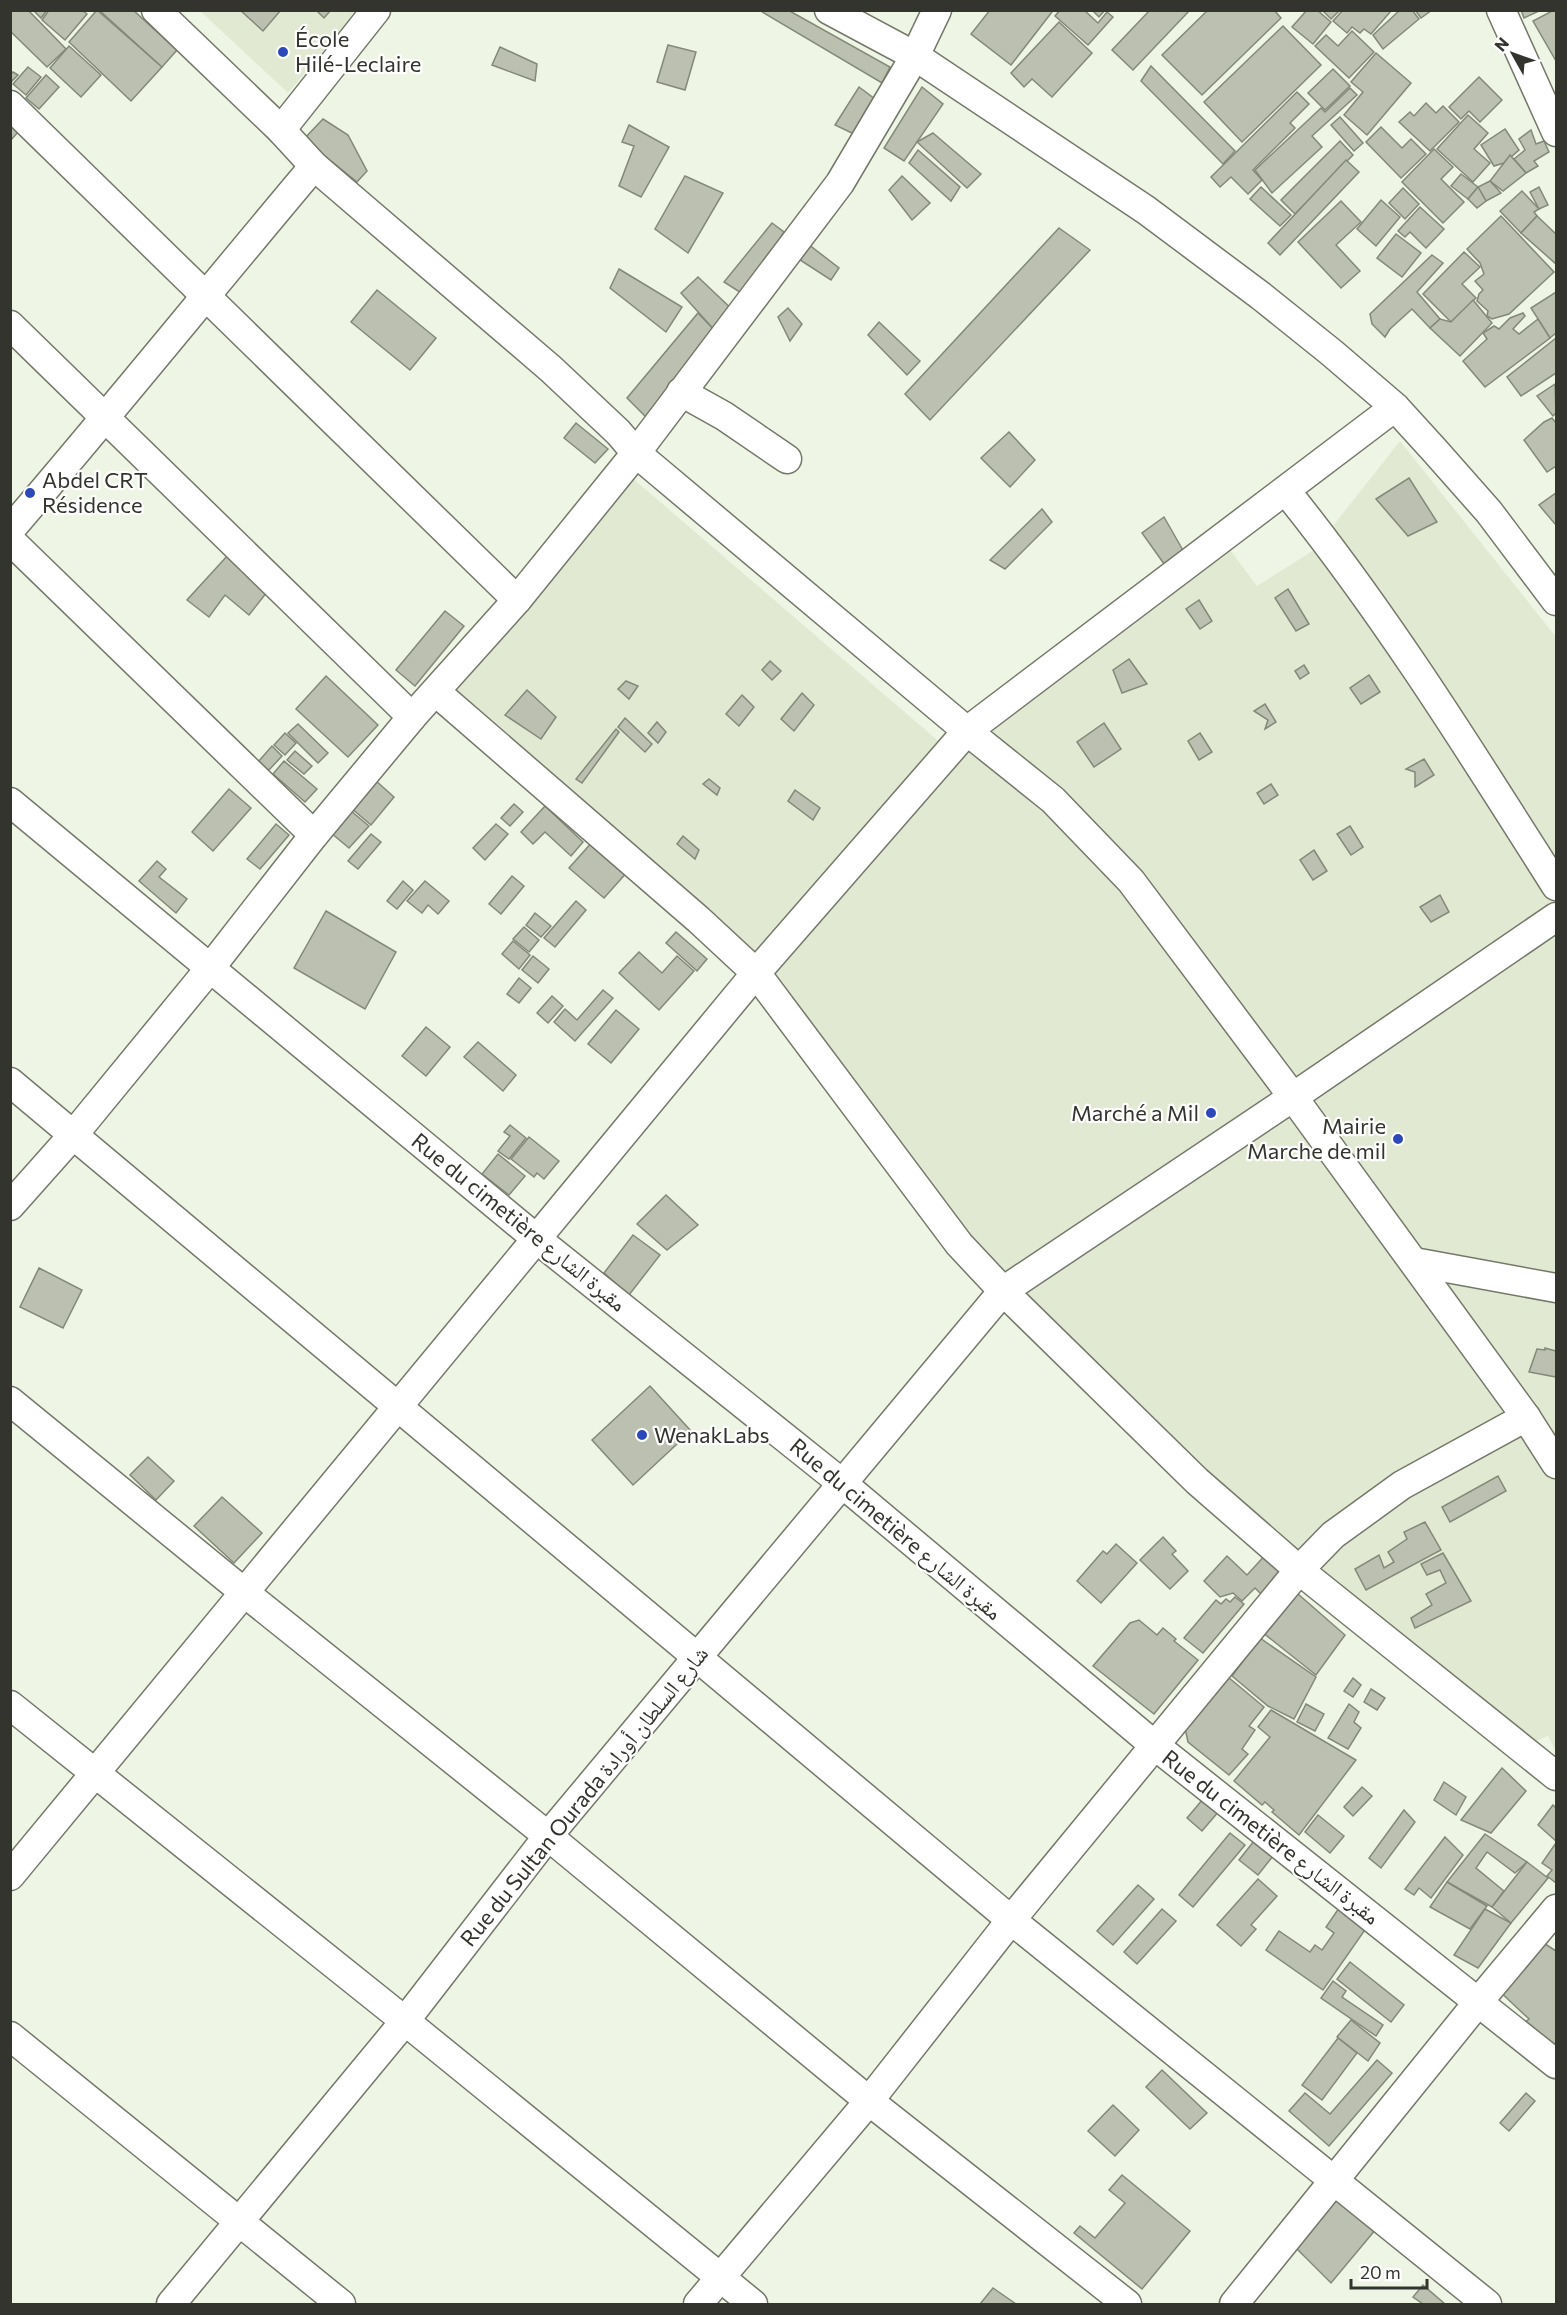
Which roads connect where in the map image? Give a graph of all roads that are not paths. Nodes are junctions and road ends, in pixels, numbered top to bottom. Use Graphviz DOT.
graph roads {
  1 [pos="156,10"];
  2 [pos="376,10"];
  3 [pos="829,10"];
  4 [pos="937,10"];
  5 [pos="1501,10"];
  6 [pos="915,56"];
  7 [pos="10,105"];
  8 [pos="1555,126"];
  9 [pos="281,130"];
  10 [pos="314,166"];
  11 [pos="205,295"];
  12 [pos="10,325"];
  13 [pos="681,392"];
  14 [pos="1395,407"];
  15 [pos="106,418"];
  16 [pos="636,453"];
  17 [pos="787,459"];
  18 [pos="1286,491"];
  19 [pos="10,530"];
  20 [pos="10,540"];
  21 [pos="517,600"];
  22 [pos="1557,601"];
  23 [pos="436,692"];
  24 [pos="412,717"];
  25 [pos="967,731"];
  26 [pos="10,802"];
  27 [pos="314,835"];
  28 [pos="1557,886"];
  29 [pos="1557,917"];
  30 [pos="211,967"];
  31 [pos="756,974"];
  32 [pos="10,1082"];
  33 [pos="1293,1097"];
  34 [pos="74,1134"];
  35 [pos="10,1206"];
  36 [pos="538,1239"];
  37 [pos="1414,1262"];
  38 [pos="1557,1288"];
  39 [pos="1003,1291"];
  40 [pos="10,1401"];
  41 [pos="398,1407"];
  42 [pos="1527,1417"];
  43 [pos="1555,1453"];
  44 [pos="843,1484"];
  45 [pos="1299,1570"];
  46 [pos="245,1593"];
  47 [pos="697,1656"];
  48 [pos="10,1705"];
  49 [pos="1153,1744"];
  50 [pos="95,1773"];
  51 [pos="1557,1776"];
  52 [pos="548,1836"];
  53 [pos="10,1876"];
  54 [pos="1557,1909"];
  55 [pos="1011,1920"];
  56 [pos="1479,2001"];
  57 [pos="405,2021"];
  58 [pos="10,2036"];
  59 [pos="1557,2064"];
  60 [pos="869,2101"];
  61 [pos="1333,2182"];
  62 [pos="239,2220"];
  63 [pos="720,2277"];
  64 [pos="171,2304"];
  65 [pos="341,2304"];
  66 [pos="698,2304"];
  67 [pos="753,2304"];
  68 [pos="1127,2304"];
  69 [pos="1234,2304"];
  70 [pos="1487,2304"];
  1 -- 9 [label="street"];
  2 -- 9 [label="street"];
  3 -- 6 [label="street"];
  4 -- 6 [label="street"];
  5 -- 8 [label="street"];
  6 -- 13 [label="street"];
  6 -- 14 [label="street"];
  7 -- 11 [label="street"];
  9 -- 10 [label="street"];
  10 -- 11 [label="street"];
  10 -- 16 [label="street"];
  11 -- 15 [label="street"];
  11 -- 21 [label="street"];
  12 -- 15 [label="street"];
  13 -- 16 [label="street"];
  13 -- 17 [label="street"];
  14 -- 18 [label="street"];
  14 -- 22 [label="street"];
  15 -- 19 [label="street"];
  15 -- 24 [label="street"];
  16 -- 21 [label="street"];
  16 -- 25 [label="street"];
  18 -- 25 [label="street"];
  18 -- 28 [label="street"];
  20 -- 27 [label="street"];
  21 -- 23 [label="street"];
  23 -- 24 [label="street"];
  23 -- 31 [label="street"];
  24 -- 27 [label="street"];
  25 -- 31 [label="street"];
  25 -- 33 [label="street"];
  26 -- 30 [label="street, Rue du cimetière مقبرة الشارع"];
  27 -- 30 [label="street"];
  29 -- 33 [label="street, Rue du Sultan Ourada شارع السلطان أورادة"];
  30 -- 34 [label="street"];
  30 -- 36 [label="street, Rue du cimetière مقبرة الشارع"];
  31 -- 36 [label="street"];
  31 -- 39 [label="street"];
  32 -- 34 [label="street"];
  33 -- 37 [label="street"];
  33 -- 39 [label="street, Rue du Sultan Ourada شارع السلطان أورادة"];
  34 -- 35 [label="street"];
  34 -- 41 [label="street"];
  36 -- 41 [label="street"];
  36 -- 44 [label="street, Rue du cimetière مقبرة الشارع"];
  37 -- 38 [label="street"];
  37 -- 42 [label="street"];
  39 -- 44 [label="street, Rue du Sultan Ourada شارع السلطان أورادة"];
  39 -- 45 [label="street"];
  40 -- 46 [label="street"];
  41 -- 46 [label="street"];
  41 -- 47 [label="street"];
  42 -- 43 [label="street"];
  42 -- 45 [label="street"];
  44 -- 47 [label="street, Rue du Sultan Ourada شارع السلطان أورادة"];
  44 -- 49 [label="street, Rue du cimetière مقبرة الشارع"];
  45 -- 49 [label="street"];
  45 -- 51 [label="street"];
  46 -- 50 [label="street"];
  46 -- 52 [label="street"];
  47 -- 52 [label="street, Rue du Sultan Ourada شارع السلطان أورادة"];
  47 -- 55 [label="street"];
  48 -- 50 [label="street"];
  49 -- 55 [label="street"];
  49 -- 56 [label="street, Rue du cimetière مقبرة الشارع"];
  50 -- 53 [label="street"];
  50 -- 57 [label="street"];
  52 -- 57 [label="street, Rue du Sultan Ourada شارع السلطان أورادة"];
  52 -- 60 [label="street"];
  54 -- 56 [label="street"];
  55 -- 60 [label="street"];
  55 -- 61 [label="street"];
  56 -- 59 [label="street, Rue du cimetière مقبرة الشارع"];
  56 -- 61 [label="street"];
  57 -- 62 [label="street, Rue du Sultan Ourada شارع السلطان أورادة"];
  57 -- 63 [label="street"];
  58 -- 62 [label="street"];
  60 -- 63 [label="street"];
  60 -- 68 [label="street"];
  61 -- 69 [label="street"];
  61 -- 70 [label="street"];
  62 -- 64 [label="street, Rue du Sultan Ourada شارع السلطان أورادة"];
  62 -- 65 [label="street"];
  63 -- 66 [label="street"];
  63 -- 67 [label="street"];
}
